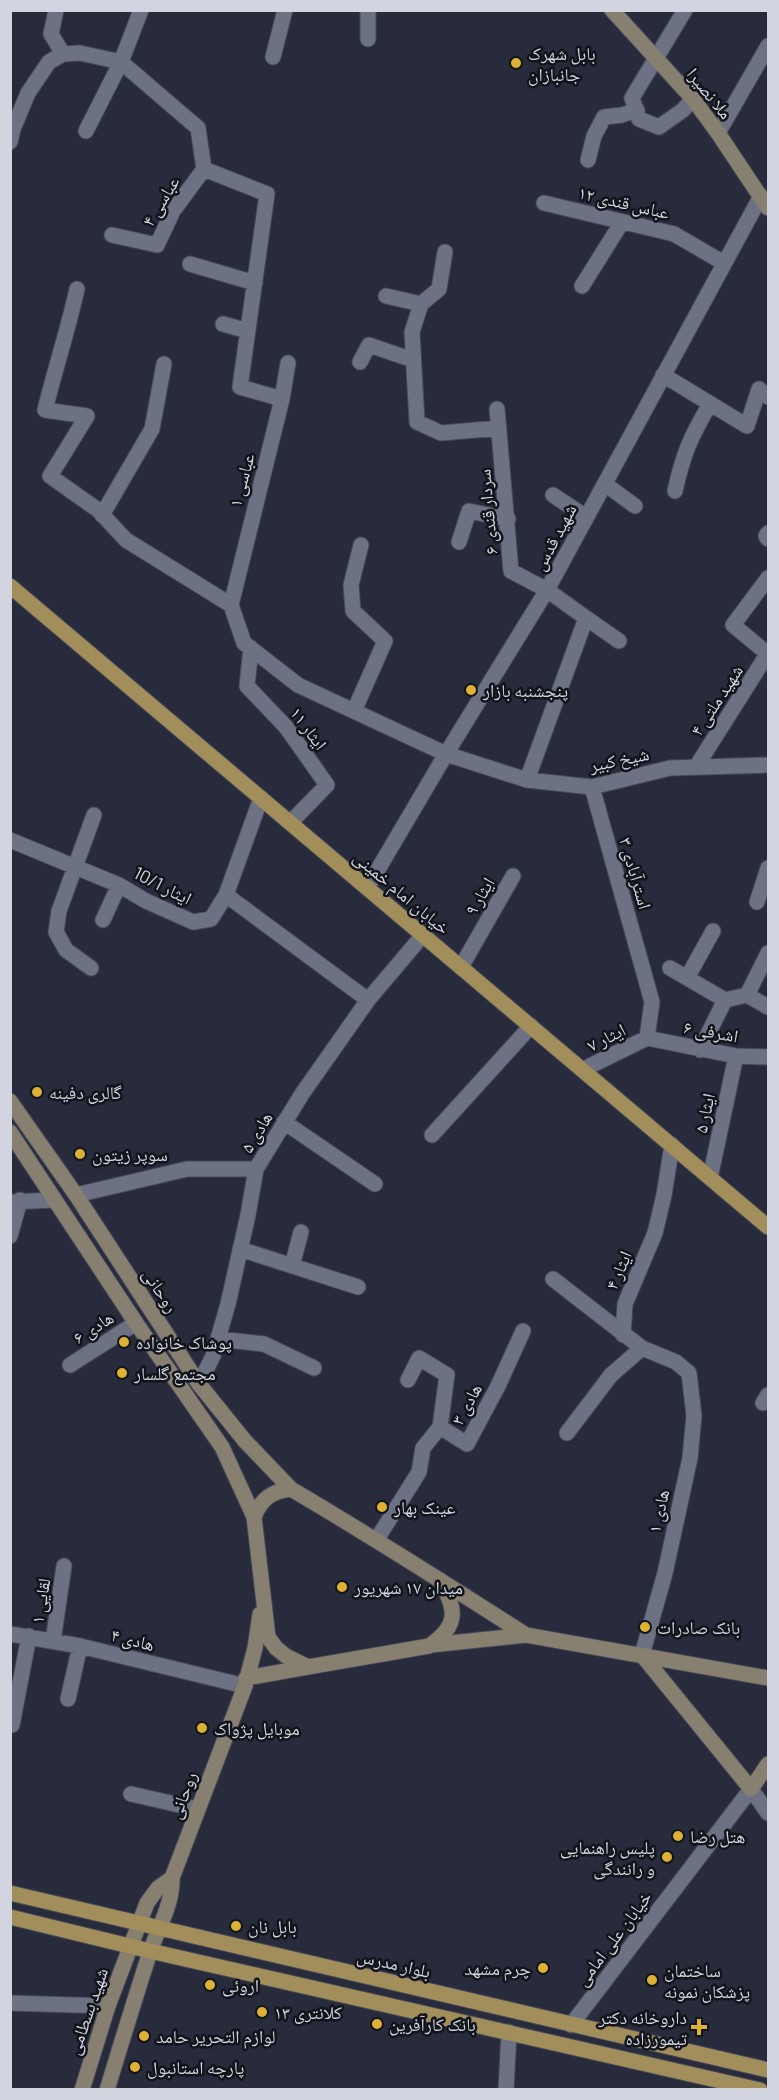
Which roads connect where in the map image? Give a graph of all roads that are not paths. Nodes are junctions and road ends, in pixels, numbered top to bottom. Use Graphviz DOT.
graph roads {
  1 [pos="56,10"];
  2 [pos="141,10"];
  3 [pos="285,10"];
  4 [pos="368,10"];
  5 [pos="612,10"];
  6 [pos="685,10"];
  7 [pos="368,39"];
  8 [pos="768,46"];
  9 [pos="63,54"];
  10 [pos="273,57"];
  11 [pos="656,58"];
  12 [pos="121,62"];
  13 [pos="693,99"];
  14 [pos="16,109"];
  15 [pos="637,111"];
  16 [pos="86,131"];
  17 [pos="718,133"];
  18 [pos="10,142"];
  19 [pos="588,160"];
  20 [pos="204,169"];
  21 [pos="764,202"];
  22 [pos="544,203"];
  23 [pos="622,222"];
  24 [pos="112,235"];
  25 [pos="445,252"];
  26 [pos="724,263"];
  27 [pos="190,264"];
  28 [pos="255,283"];
  29 [pos="582,286"];
  30 [pos="77,289"];
  31 [pos="386,296"];
  32 [pos="420,304"];
  33 [pos="223,324"];
  34 [pos="248,331"];
  35 [pos="413,360"];
  36 [pos="360,362"];
  37 [pos="288,363"];
  38 [pos="164,364"];
  39 [pos="663,375"];
  40 [pos="768,397"];
  41 [pos="282,399"];
  42 [pos="710,404"];
  43 [pos="497,409"];
  44 [pos="499,428"];
  45 [pos="605,484"];
  46 [pos="675,491"];
  47 [pos="553,495"];
  48 [pos="635,506"];
  49 [pos="102,515"];
  50 [pos="586,518"];
  51 [pos="508,519"];
  52 [pos="768,533"];
  53 [pos="768,539"];
  54 [pos="459,542"];
  55 [pos="361,545"];
  56 [pos="768,578"];
  57 [pos="10,586"];
  58 [pos="547,590"];
  59 [pos="231,605"];
  60 [pos="586,618"];
  61 [pos="619,641"];
  62 [pos="251,648"];
  63 [pos="768,654"];
  64 [pos="354,711"];
  65 [pos="446,754"];
  66 [pos="768,765"];
  67 [pos="696,767"];
  68 [pos="527,780"];
  69 [pos="592,787"];
  70 [pos="261,798"];
  71 [pos="94,815"];
  72 [pos="290,823"];
  73 [pos="10,840"];
  74 [pos="76,868"];
  75 [pos="768,869"];
  76 [pos="513,876"];
  77 [pos="119,885"];
  78 [pos="367,888"];
  79 [pos="226,896"];
  80 [pos="757,902"];
  81 [pos="103,920"];
  82 [pos="713,931"];
  83 [pos="423,935"];
  84 [pos="768,953"];
  85 [pos="461,967"];
  86 [pos="91,968"];
  87 [pos="670,968"];
  88 [pos="687,978"];
  89 [pos="747,995"];
  90 [pos="368,1000"];
  91 [pos="724,1000"];
  92 [pos="768,1007"];
  93 [pos="531,1026"];
  94 [pos="647,1038"];
  95 [pos="700,1050"];
  96 [pos="736,1056"];
  97 [pos="768,1057"];
  98 [pos="584,1071"];
  99 [pos="10,1101"];
  100 [pos="284,1122"];
  101 [pos="10,1132"];
  102 [pos="432,1135"];
  103 [pos="672,1145"];
  104 [pos="256,1169"];
  105 [pos="711,1178"];
  106 [pos="375,1184"];
  107 [pos="76,1196"];
  108 [pos="55,1200"];
  109 [pos="16,1201"];
  110 [pos="768,1227"];
  111 [pos="301,1232"];
  112 [pos="10,1236"];
  113 [pos="240,1250"];
  114 [pos="120,1262"];
  115 [pos="292,1266"];
  116 [pos="103,1272"];
  117 [pos="553,1279"];
  118 [pos="358,1287"];
  119 [pos="136,1323"];
  120 [pos="523,1331"];
  121 [pos="623,1335"];
  122 [pos="218,1339"];
  123 [pos="642,1348"];
  124 [pos="70,1365"];
  125 [pos="314,1368"];
  126 [pos="408,1380"];
  127 [pos="199,1384"];
  128 [pos="440,1427"];
  129 [pos="567,1433"];
  130 [pos="291,1489"];
  131 [pos="254,1517"];
  132 [pos="377,1539"];
  133 [pos="64,1566"];
  134 [pos="440,1580"];
  135 [pos="262,1597"];
  136 [pos="10,1634"];
  137 [pos="526,1635"];
  138 [pos="29,1636"];
  139 [pos="53,1641"];
  140 [pos="80,1646"];
  141 [pos="429,1646"];
  142 [pos="642,1656"];
  143 [pos="308,1667"];
  144 [pos="768,1678"];
  145 [pos="246,1682"];
  146 [pos="68,1699"];
  147 [pos="12,1725"];
  148 [pos="768,1764"];
  149 [pos="751,1789"];
  150 [pos="131,1794"];
  151 [pos="197,1809"];
  152 [pos="768,1813"];
  153 [pos="172,1878"];
  154 [pos="10,1893"];
  155 [pos="10,1917"];
  156 [pos="139,1924"];
  157 [pos="159,1928"];
  158 [pos="131,1945"];
  159 [pos="150,1951"];
  160 [pos="10,2003"];
  161 [pos="108,2006"];
  162 [pos="571,2025"];
  163 [pos="508,2032"];
  164 [pos="768,2070"];
  165 [pos="82,2090"];
  166 [pos="107,2090"];
  167 [pos="506,2090"];
  168 [pos="760,2090"];
  1 -- 9 [label="street"];
  2 -- 12 [label="street"];
  3 -- 10 [label="street"];
  4 -- 7 [label="street"];
  5 -- 11 [label="main road, ملا نصیرا"];
  6 -- 11 [label="street"];
  8 -- 17 [label="street"];
  9 -- 12 [label="street"];
  9 -- 14 [label="street"];
  11 -- 13 [label="main road, ملا نصیرا"];
  11 -- 15 [label="street"];
  12 -- 16 [label="street"];
  12 -- 20 [label="street"];
  13 -- 15 [label="street"];
  13 -- 17 [label="main road, ملا نصیرا"];
  14 -- 18 [label="street"];
  15 -- 19 [label="street"];
  17 -- 21 [label="main road, ملا نصیرا"];
  20 -- 24 [label="street, عباسی ۴"];
  20 -- 28 [label="street"];
  21 -- 26 [label="street, شهید قدس"];
  22 -- 23 [label="street, عباس قندی ۱۲"];
  23 -- 26 [label="street, عباس قندی ۱۲"];
  23 -- 29 [label="street"];
  25 -- 32 [label="street"];
  26 -- 39 [label="street, شهید قدس"];
  27 -- 28 [label="street"];
  28 -- 34 [label="street"];
  30 -- 49 [label="street"];
  31 -- 32 [label="street"];
  32 -- 35 [label="street"];
  33 -- 34 [label="street"];
  34 -- 41 [label="street"];
  35 -- 36 [label="street"];
  35 -- 44 [label="street"];
  37 -- 41 [label="street, عباسی ۱"];
  38 -- 49 [label="street"];
  39 -- 42 [label="street"];
  39 -- 45 [label="street, شهید قدس"];
  40 -- 42 [label="street"];
  41 -- 59 [label="street, عباسی ۱"];
  42 -- 46 [label="street"];
  43 -- 44 [label="street, سردار قندی ۶"];
  44 -- 51 [label="street, سردار قندی ۶"];
  45 -- 48 [label="street"];
  45 -- 50 [label="street, شهید قدس"];
  47 -- 50 [label="street"];
  49 -- 59 [label="street"];
  50 -- 58 [label="street, شهید قدس"];
  51 -- 54 [label="street"];
  51 -- 58 [label="street, سردار قندی ۶"];
  52 -- 53 [label="street"];
  55 -- 64 [label="street"];
  56 -- 63 [label="street"];
  57 -- 70 [label="main road, خیابان امام خمینی"];
  58 -- 60 [label="street"];
  58 -- 65 [label="street, شهید قدس"];
  59 -- 62 [label="street"];
  60 -- 61 [label="street"];
  60 -- 68 [label="street"];
  62 -- 64 [label="street, شیخ کبیر"];
  62 -- 72 [label="street, ایثار ۱۱"];
  63 -- 67 [label="street, شهید ملتی ۴"];
  64 -- 65 [label="street, شیخ کبیر"];
  65 -- 68 [label="street, شیخ کبیر"];
  65 -- 78 [label="street, شهید قدس"];
  66 -- 67 [label="street, شیخ کبیر"];
  67 -- 69 [label="street, شیخ کبیر"];
  68 -- 69 [label="street, شیخ کبیر"];
  69 -- 94 [label="street, استرآبادی ٣"];
  70 -- 72 [label="main road, خیابان امام خمینی"];
  70 -- 79 [label="street, ایثار 10/1"];
  71 -- 74 [label="street"];
  72 -- 78 [label="main road, خیابان امام خمینی"];
  73 -- 74 [label="street, ایثار 10/1"];
  74 -- 77 [label="street, ایثار 10/1"];
  74 -- 86 [label="street"];
  75 -- 80 [label="street"];
  76 -- 85 [label="street, ایثار ۹"];
  77 -- 79 [label="street, ایثار 10/1"];
  77 -- 81 [label="street"];
  78 -- 83 [label="main road, خیابان امام خمینی"];
  79 -- 90 [label="street"];
  82 -- 88 [label="street"];
  83 -- 85 [label="main road, خیابان امام خمینی"];
  83 -- 90 [label="street, هادی ۵"];
  84 -- 89 [label="street"];
  85 -- 93 [label="main road, خیابان امام خمینی"];
  87 -- 88 [label="street"];
  88 -- 91 [label="street"];
  89 -- 91 [label="street"];
  89 -- 92 [label="street"];
  90 -- 100 [label="street, هادی ۵"];
  91 -- 95 [label="street"];
  93 -- 98 [label="main road, خیابان امام خمینی"];
  93 -- 102 [label="street"];
  94 -- 95 [label="street, اشرفی ۶"];
  94 -- 98 [label="street, ایثار ۷"];
  95 -- 96 [label="street, اشرفی ۶"];
  96 -- 97 [label="street, اشرفی ۶"];
  96 -- 105 [label="street, ایثار ۵"];
  98 -- 103 [label="main road, خیابان امام خمینی"];
  99 -- 107 [label="main road, روحانی"];
  100 -- 104 [label="street, هادی ۵"];
  100 -- 106 [label="street"];
  101 -- 108 [label="main road"];
  103 -- 105 [label="main road, خیابان امام خمینی"];
  103 -- 121 [label="street, ایثار ۴"];
  104 -- 107 [label="street"];
  104 -- 113 [label="street, هادی ۵"];
  105 -- 110 [label="main road, خیابان امام خمینی"];
  107 -- 114 [label="main road, روحانی"];
  108 -- 109 [label="street"];
  108 -- 116 [label="main road"];
  109 -- 112 [label="street"];
  111 -- 115 [label="street"];
  113 -- 115 [label="street"];
  113 -- 122 [label="street, هادی ۵"];
  114 -- 116 [label="main road"];
  114 -- 127 [label="main road, روحانی"];
  115 -- 118 [label="street"];
  116 -- 119 [label="main road"];
  117 -- 121 [label="street"];
  119 -- 124 [label="street, هادی ۶"];
  119 -- 131 [label="main road"];
  120 -- 128 [label="street, هادی ۳"];
  121 -- 123 [label="street"];
  122 -- 125 [label="street"];
  122 -- 127 [label="street, هادی ۵"];
  123 -- 129 [label="street"];
  123 -- 142 [label="street, هادی ۱"];
  126 -- 128 [label="street"];
  127 -- 130 [label="main road, روحانی"];
  128 -- 132 [label="street, هادی ۳"];
  130 -- 131 [label="main road"];
  130 -- 132 [label="main road"];
  131 -- 135 [label="main road"];
  132 -- 134 [label="main road"];
  133 -- 139 [label="street, لقایی ۱"];
  134 -- 137 [label="main road"];
  134 -- 141 [label="main road"];
  135 -- 143 [label="main road"];
  135 -- 145 [label="main road, روحانی"];
  136 -- 138 [label="street, هادی ۴"];
  137 -- 141 [label="main road"];
  137 -- 142 [label="main road"];
  138 -- 139 [label="street, هادی ۴"];
  138 -- 147 [label="street"];
  139 -- 140 [label="street, هادی ۴"];
  140 -- 145 [label="street, هادی ۴"];
  140 -- 146 [label="street"];
  141 -- 143 [label="main road"];
  142 -- 144 [label="main road"];
  142 -- 149 [label="main road"];
  143 -- 145 [label="main road"];
  145 -- 151 [label="main road, روحانی"];
  148 -- 149 [label="main road"];
  149 -- 152 [label="street"];
  149 -- 162 [label="street, خیابان علی امامی"];
  150 -- 151 [label="street"];
  151 -- 153 [label="main road, روحانی"];
  153 -- 156 [label="main road, شهید بسطامی"];
  153 -- 157 [label="main road, روحانی"];
  154 -- 156 [label="main road, بلوار مدرس"];
  155 -- 158 [label="main road"];
  156 -- 157 [label="main road, بلوار مدرس"];
  156 -- 158 [label="main road, شهید بسطامی"];
  157 -- 159 [label="main road, روحانی"];
  157 -- 162 [label="main road, بلوار مدرس"];
  158 -- 159 [label="main road"];
  158 -- 161 [label="main road, شهید بسطامی"];
  159 -- 163 [label="main road"];
  159 -- 166 [label="main road"];
  160 -- 161 [label="street"];
  161 -- 165 [label="main road, شهید بسطامی"];
  162 -- 164 [label="main road, بلوار مدرس"];
  163 -- 167 [label="street"];
  163 -- 168 [label="main road"];
}
